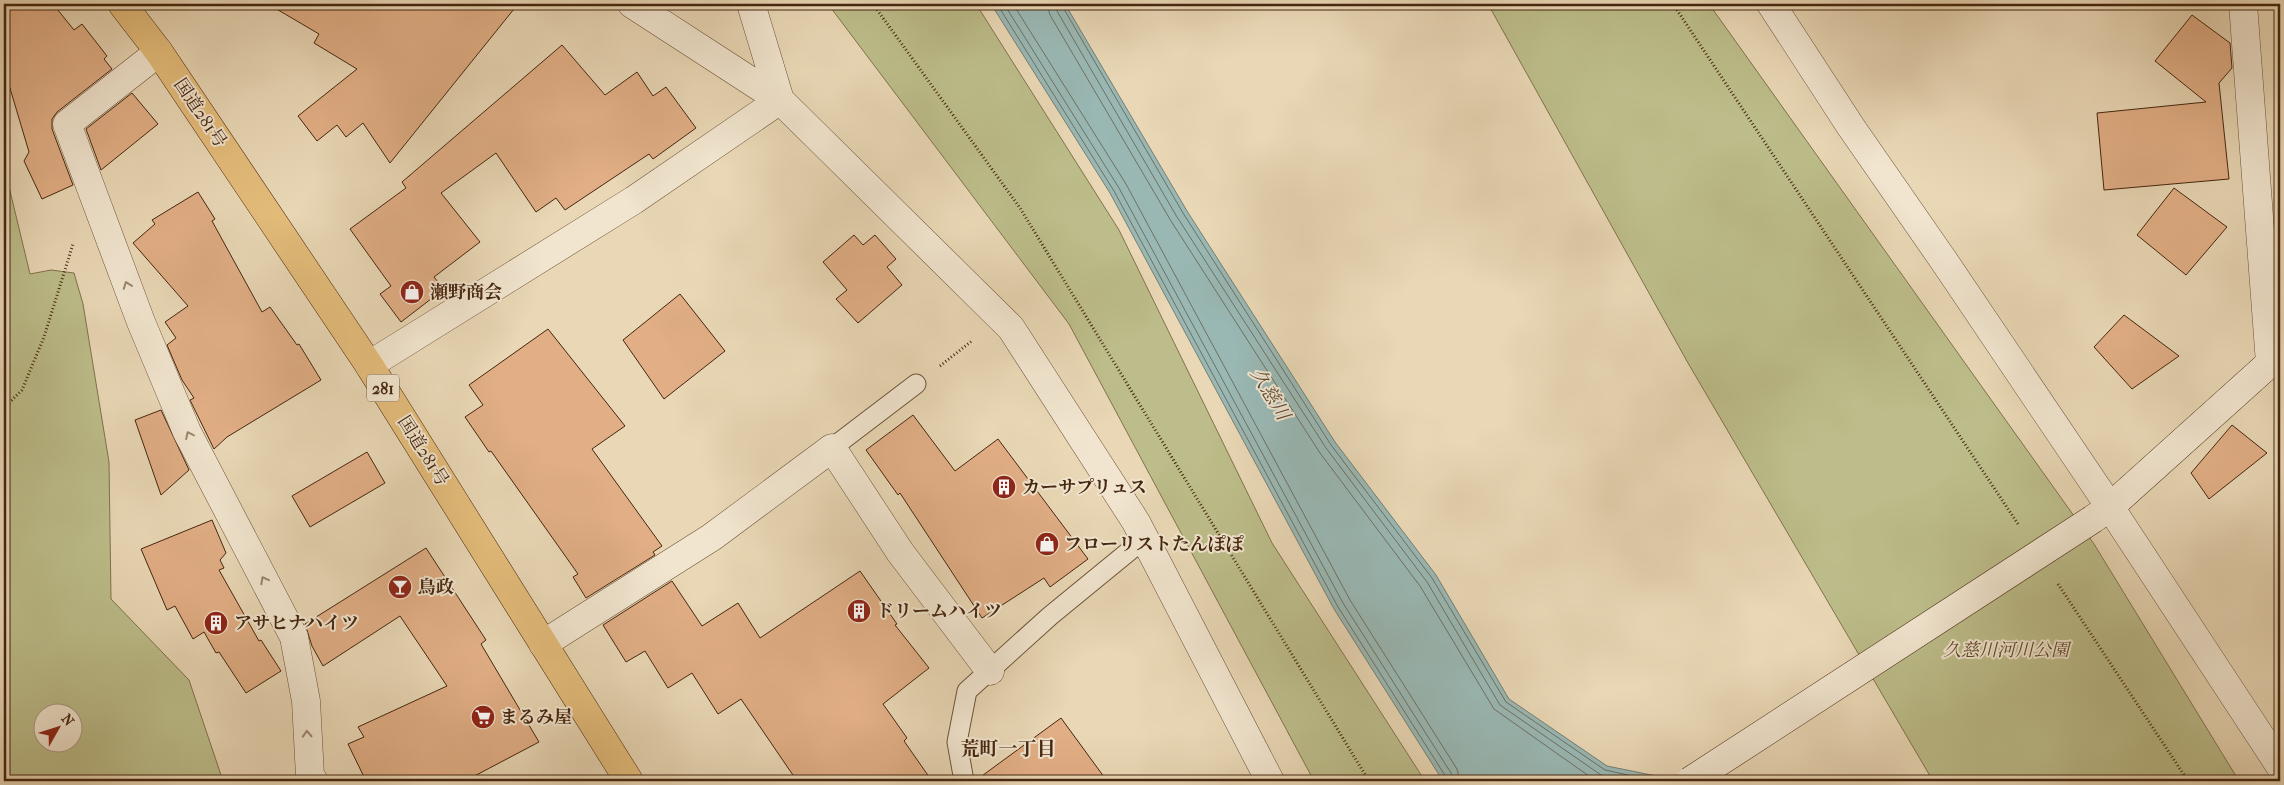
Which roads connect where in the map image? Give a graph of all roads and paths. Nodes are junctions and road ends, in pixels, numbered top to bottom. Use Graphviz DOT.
graph roads {
  1 [pos="122,4"];
  2 [pos="632,4"];
  3 [pos="751,4"];
  4 [pos="873,4"];
  5 [pos="1673,4"];
  6 [pos="1772,4"];
  7 [pos="2243,4"];
  8 [pos="159,52"];
  9 [pos="780,100"];
  10 [pos="73,243"];
  11 [pos="1001,318"];
  12 [pos="2275,360"];
  13 [pos="369,365"];
  14 [pos="916,384"];
  15 [pos="4,408"];
  16 [pos="832,448"];
  17 [pos="2101,513"];
  18 [pos="2023,532"];
  19 [pos="1144,539"];
  20 [pos="2056,582"];
  21 [pos="543,644"];
  22 [pos="990,671"];
  23 [pos="2280,766"];
  24 [pos="314,781"];
  25 [pos="629,781"];
  26 [pos="964,781"];
  27 [pos="1270,781"];
  28 [pos="1369,781"];
  29 [pos="1690,781"];
  30 [pos="2188,781"];
  1 -- 8 [label="highway, 国道281号 / 281"];
  2 -- 9 [label="street"];
  3 -- 9 [label="street"];
  4 -- 28 [label="path"];
  5 -- 18 [label="path"];
  6 -- 17 [label="street"];
  7 -- 12 [label="street"];
  8 -- 13 [label="highway, 国道281号 / 281"];
  24 -- 8 [label="street, one-way"];
  9 -- 11 [label="street"];
  9 -- 13 [label="street"];
  10 -- 15 [label="path"];
  11 -- 14 [label="path"];
  11 -- 19 [label="street"];
  12 -- 17 [label="street"];
  13 -- 21 [label="highway, 国道281号 / 281"];
  14 -- 16 [label="lane"];
  16 -- 21 [label="street"];
  16 -- 22 [label="street"];
  17 -- 23 [label="street"];
  17 -- 29 [label="street, bridge"];
  19 -- 22 [label="lane"];
  19 -- 27 [label="street"];
  20 -- 30 [label="path"];
  21 -- 25 [label="highway, 国道281号 / 281"];
  22 -- 26 [label="lane"];
}
